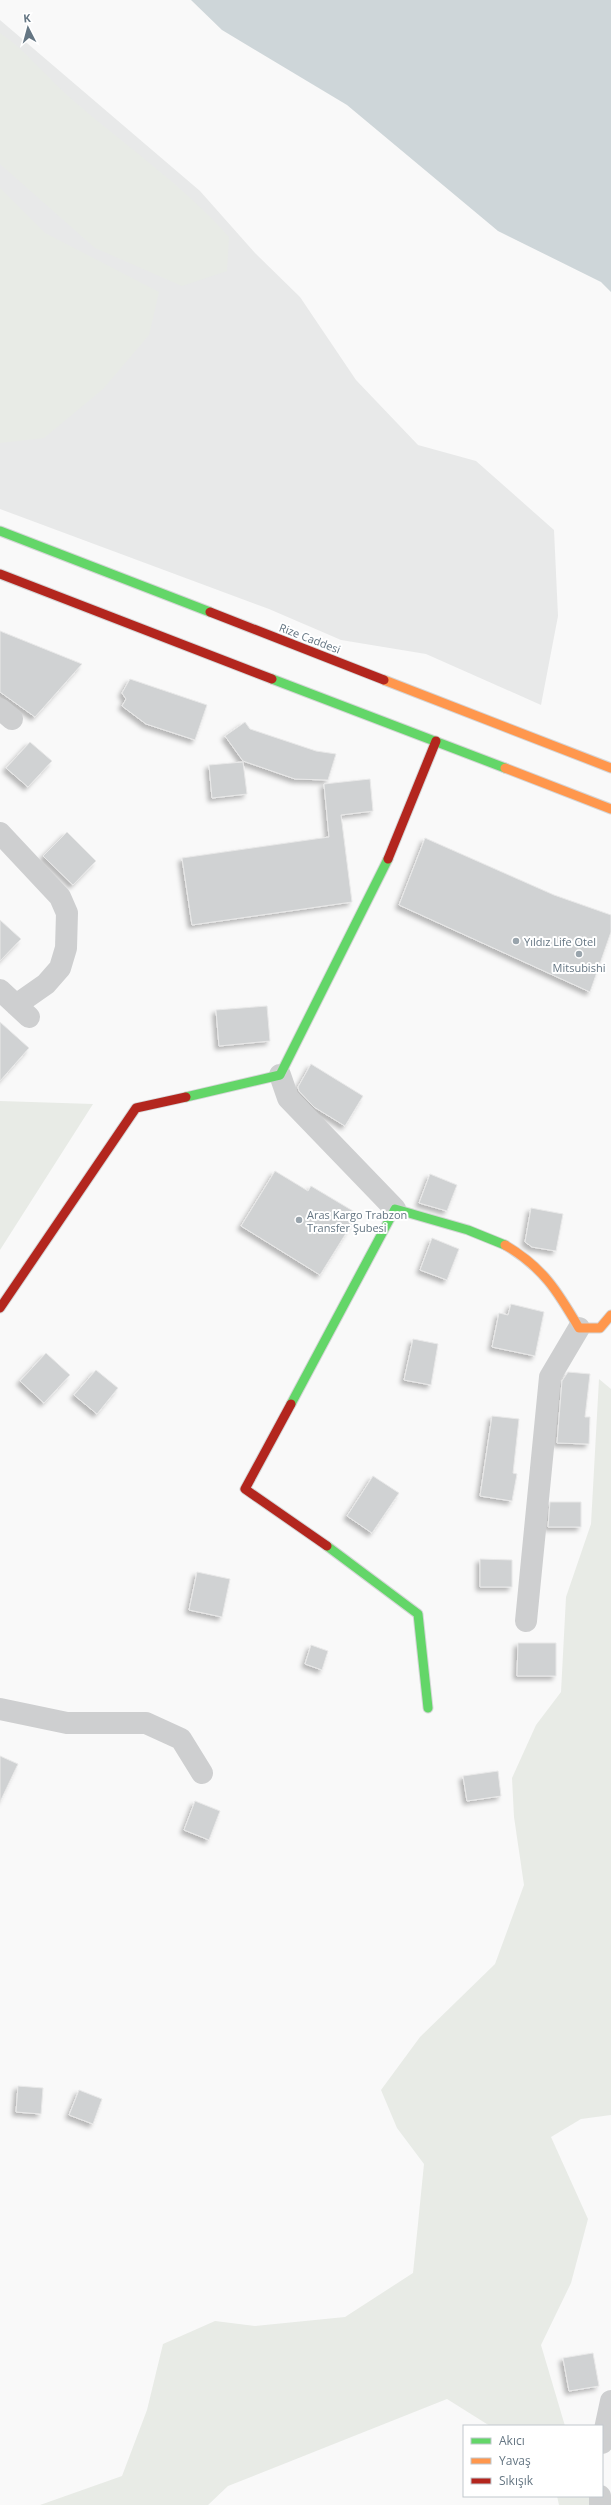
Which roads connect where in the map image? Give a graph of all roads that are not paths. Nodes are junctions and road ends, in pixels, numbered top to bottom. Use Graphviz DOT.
graph roads {
  1 [pos="0,531"];
  2 [pos="0,574"];
  3 [pos="436,742"];
  4 [pos="611,768"];
  5 [pos="611,809"];
  6 [pos="0,832"];
  7 [pos="0,990"];
  8 [pos="280,1075"];
  9 [pos="395,1209"];
  10 [pos="0,1308"];
  11 [pos="611,1315"];
  12 [pos="579,1328"];
  13 [pos="526,1621"];
  14 [pos="0,1708"];
  15 [pos="428,1708"];
  16 [pos="202,1773"];
  17 [pos="611,2401"];
  18 [pos="603,2438"];
  1 -- 4 [label="main road, Rize Caddesi"];
  2 -- 3 [label="main road"];
  3 -- 5 [label="main road"];
  3 -- 8 [label="main road"];
  6 -- 7 [label="street"];
  8 -- 9 [label="street"];
  8 -- 10 [label="main road"];
  9 -- 12 [label="main road"];
  9 -- 15 [label="main road"];
  11 -- 12 [label="main road"];
  12 -- 13 [label="street"];
  14 -- 16 [label="street"];
  17 -- 18 [label="street"];
}
